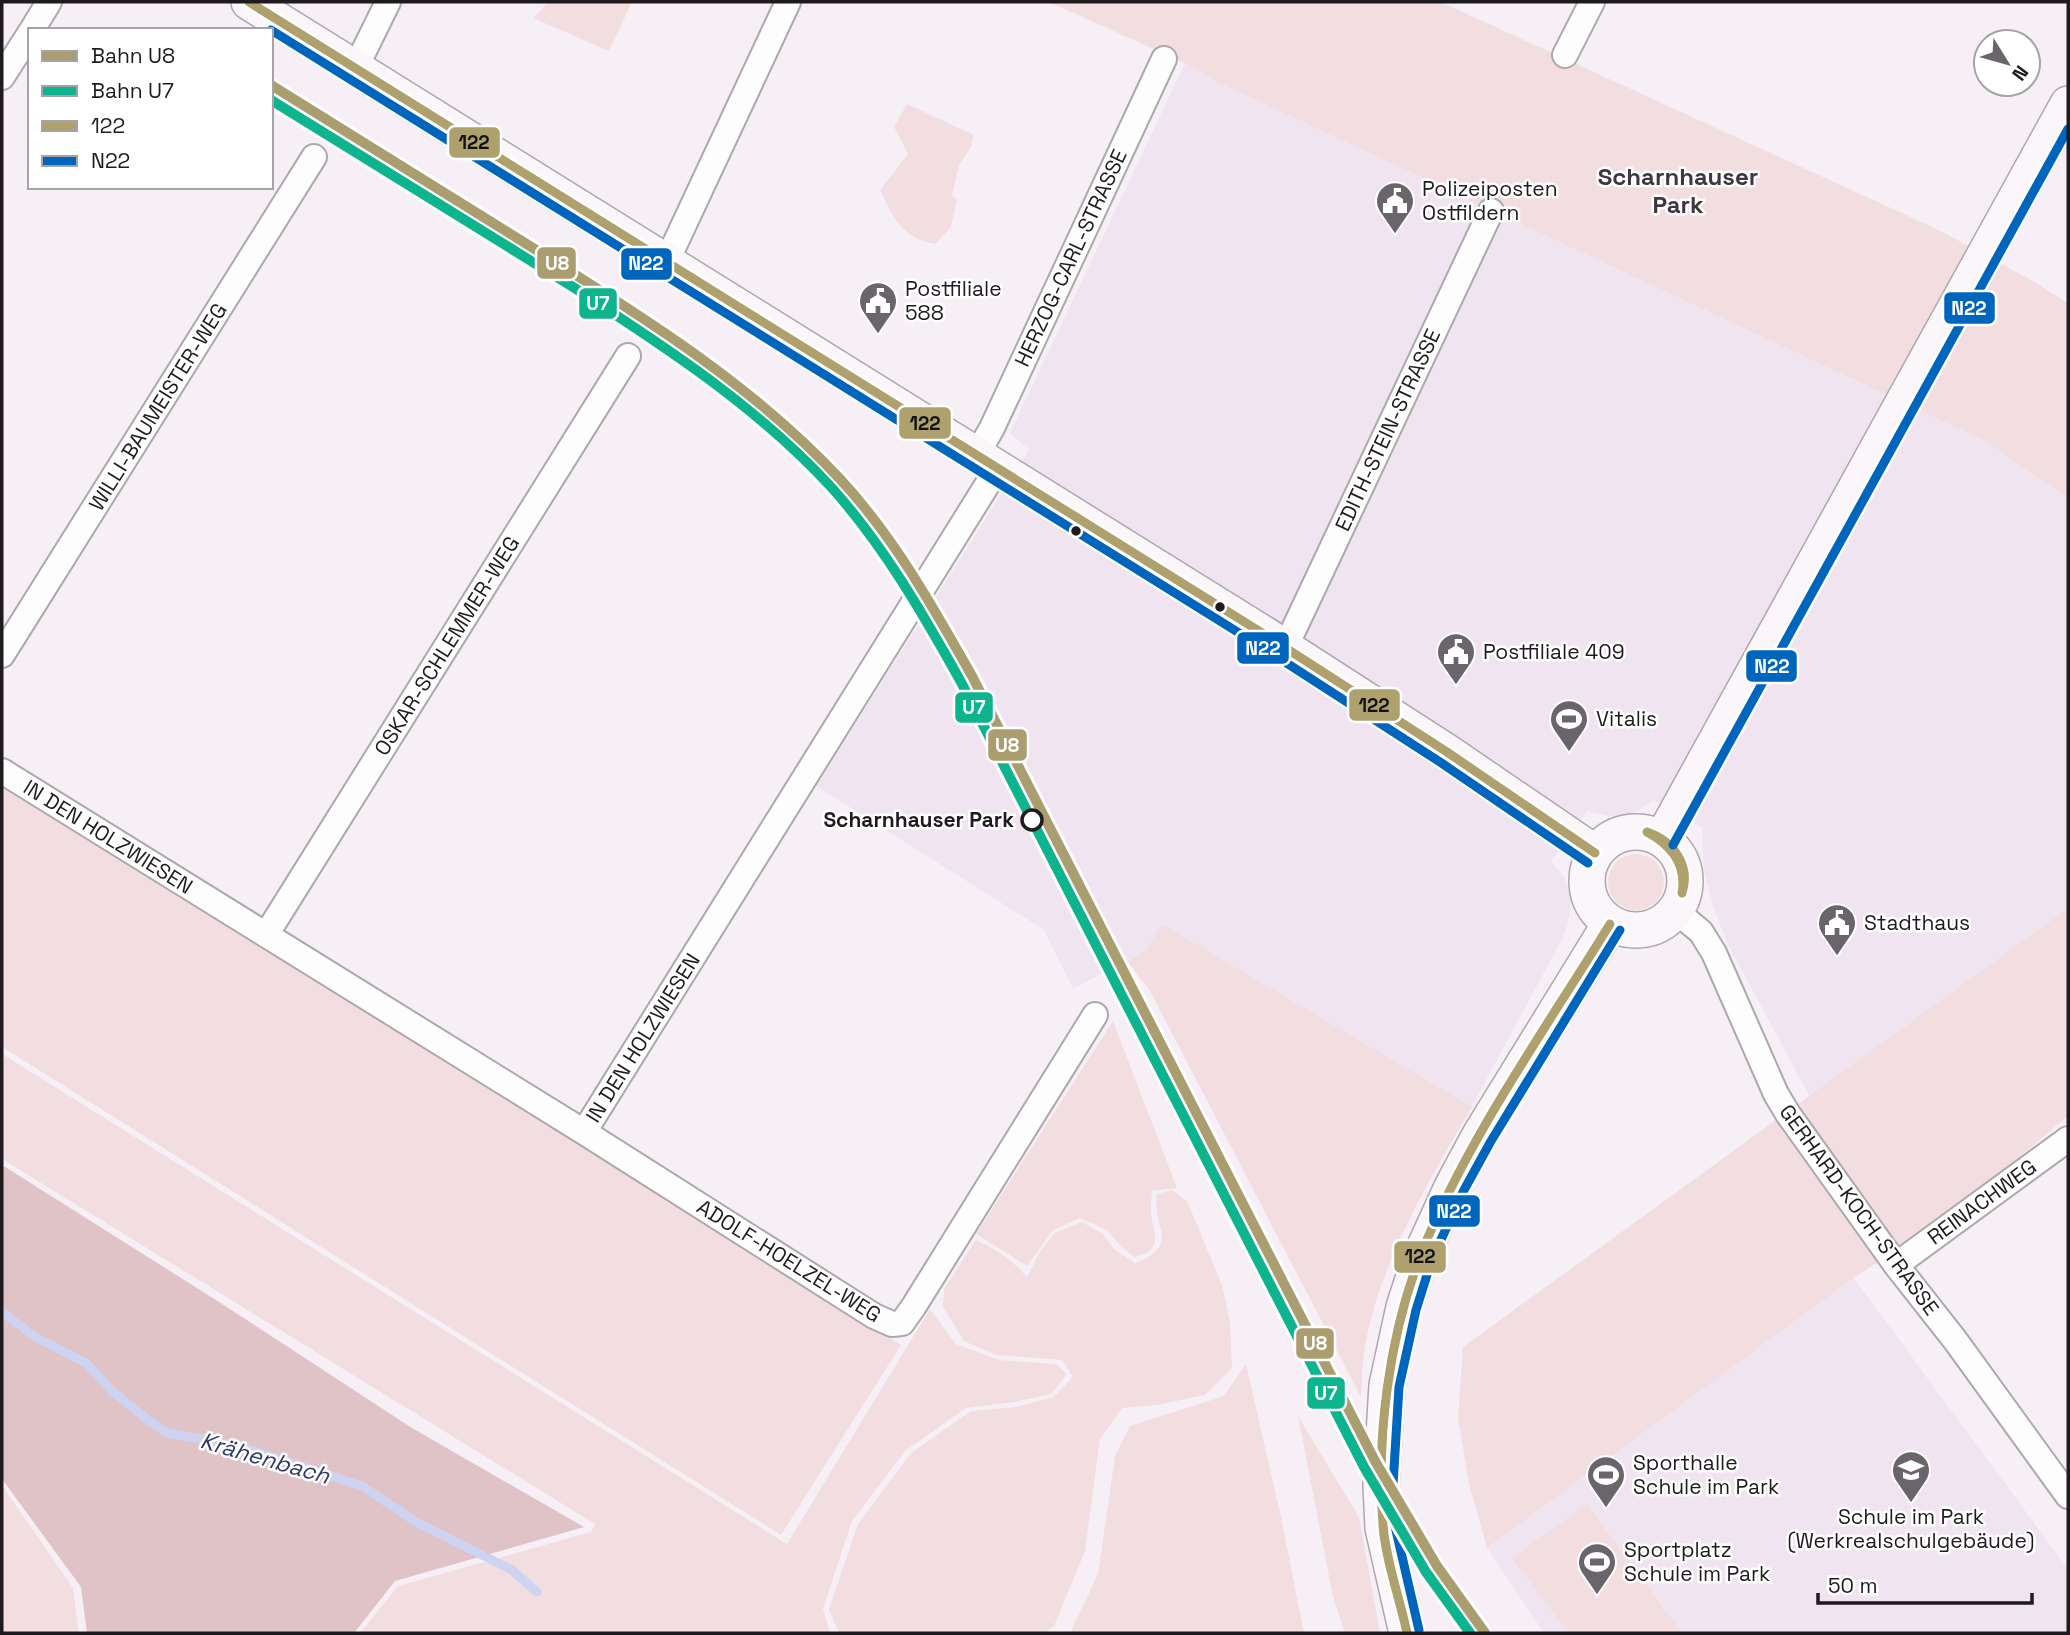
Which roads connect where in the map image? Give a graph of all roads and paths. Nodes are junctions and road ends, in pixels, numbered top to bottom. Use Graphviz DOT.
graph roads {
  1 [pos="49,2"];
  2 [pos="249,2"];
  3 [pos="388,2"];
  4 [pos="788,2"];
  5 [pos="1592,2"];
  6 [pos="33,28"];
  7 [pos="28,36"];
  8 [pos="1565,55"];
  9 [pos="1164,59"];
  10 [pos="355,69"];
  11 [pos="2,78"];
  12 [pos="2068,104"];
  13 [pos="313,158"];
  14 [pos="1491,211"];
  15 [pos="666,263"];
  16 [pos="628,356"];
  17 [pos="986,462"];
  18 [pos="1285,648"];
  19 [pos="2,655"];
  20 [pos="2,771"];
  21 [pos="1662,839"];
  22 [pos="1595,853"];
  23 [pos="1676,911"];
  24 [pos="1610,924"];
  25 [pos="266,935"];
  26 [pos="1095,1015"];
  27 [pos="584,1132"];
  28 [pos="2068,1139"];
  29 [pos="1896,1265"];
  30 [pos="2068,1496"];
  31 [pos="1407,1633"];
  1 -- 6 [label="street"];
  2 -- 10 [label="main road"];
  3 -- 10 [label="street"];
  4 -- 15 [label="street"];
  5 -- 8 [label="street"];
  7 -- 11 [label="street"];
  9 -- 17 [label="street, HERZOG-CARL-STRASSE"];
  10 -- 15 [label="main road"];
  12 -- 21 [label="main road"];
  13 -- 19 [label="street, WILLI-BAUMEISTER-WEG"];
  14 -- 18 [label="street, EDITH-STEIN-STRASSE"];
  15 -- 17 [label="main road"];
  16 -- 25 [label="street, OSKAR-SCHLEMMER-WEG"];
  17 -- 18 [label="main road"];
  17 -- 27 [label="street, IN DEN HOLZWIESEN"];
  18 -- 22 [label="main road"];
  20 -- 25 [label="street, IN DEN HOLZWIESEN"];
  21 -- 22 [label="main road"];
  21 -- 23 [label="main road"];
  22 -- 24 [label="main road"];
  23 -- 24 [label="main road"];
  23 -- 29 [label="street, GERHARD-KOCH-STRASSE"];
  24 -- 31 [label="main road"];
  25 -- 27 [label="street, IN DEN HOLZWIESEN"];
  26 -- 27 [label="street, ADOLF-HOELZEL-WEG"];
  28 -- 29 [label="street, REINACHWEG"];
  29 -- 30 [label="street, GERHARD-KOCH-STRASSE"];
}
